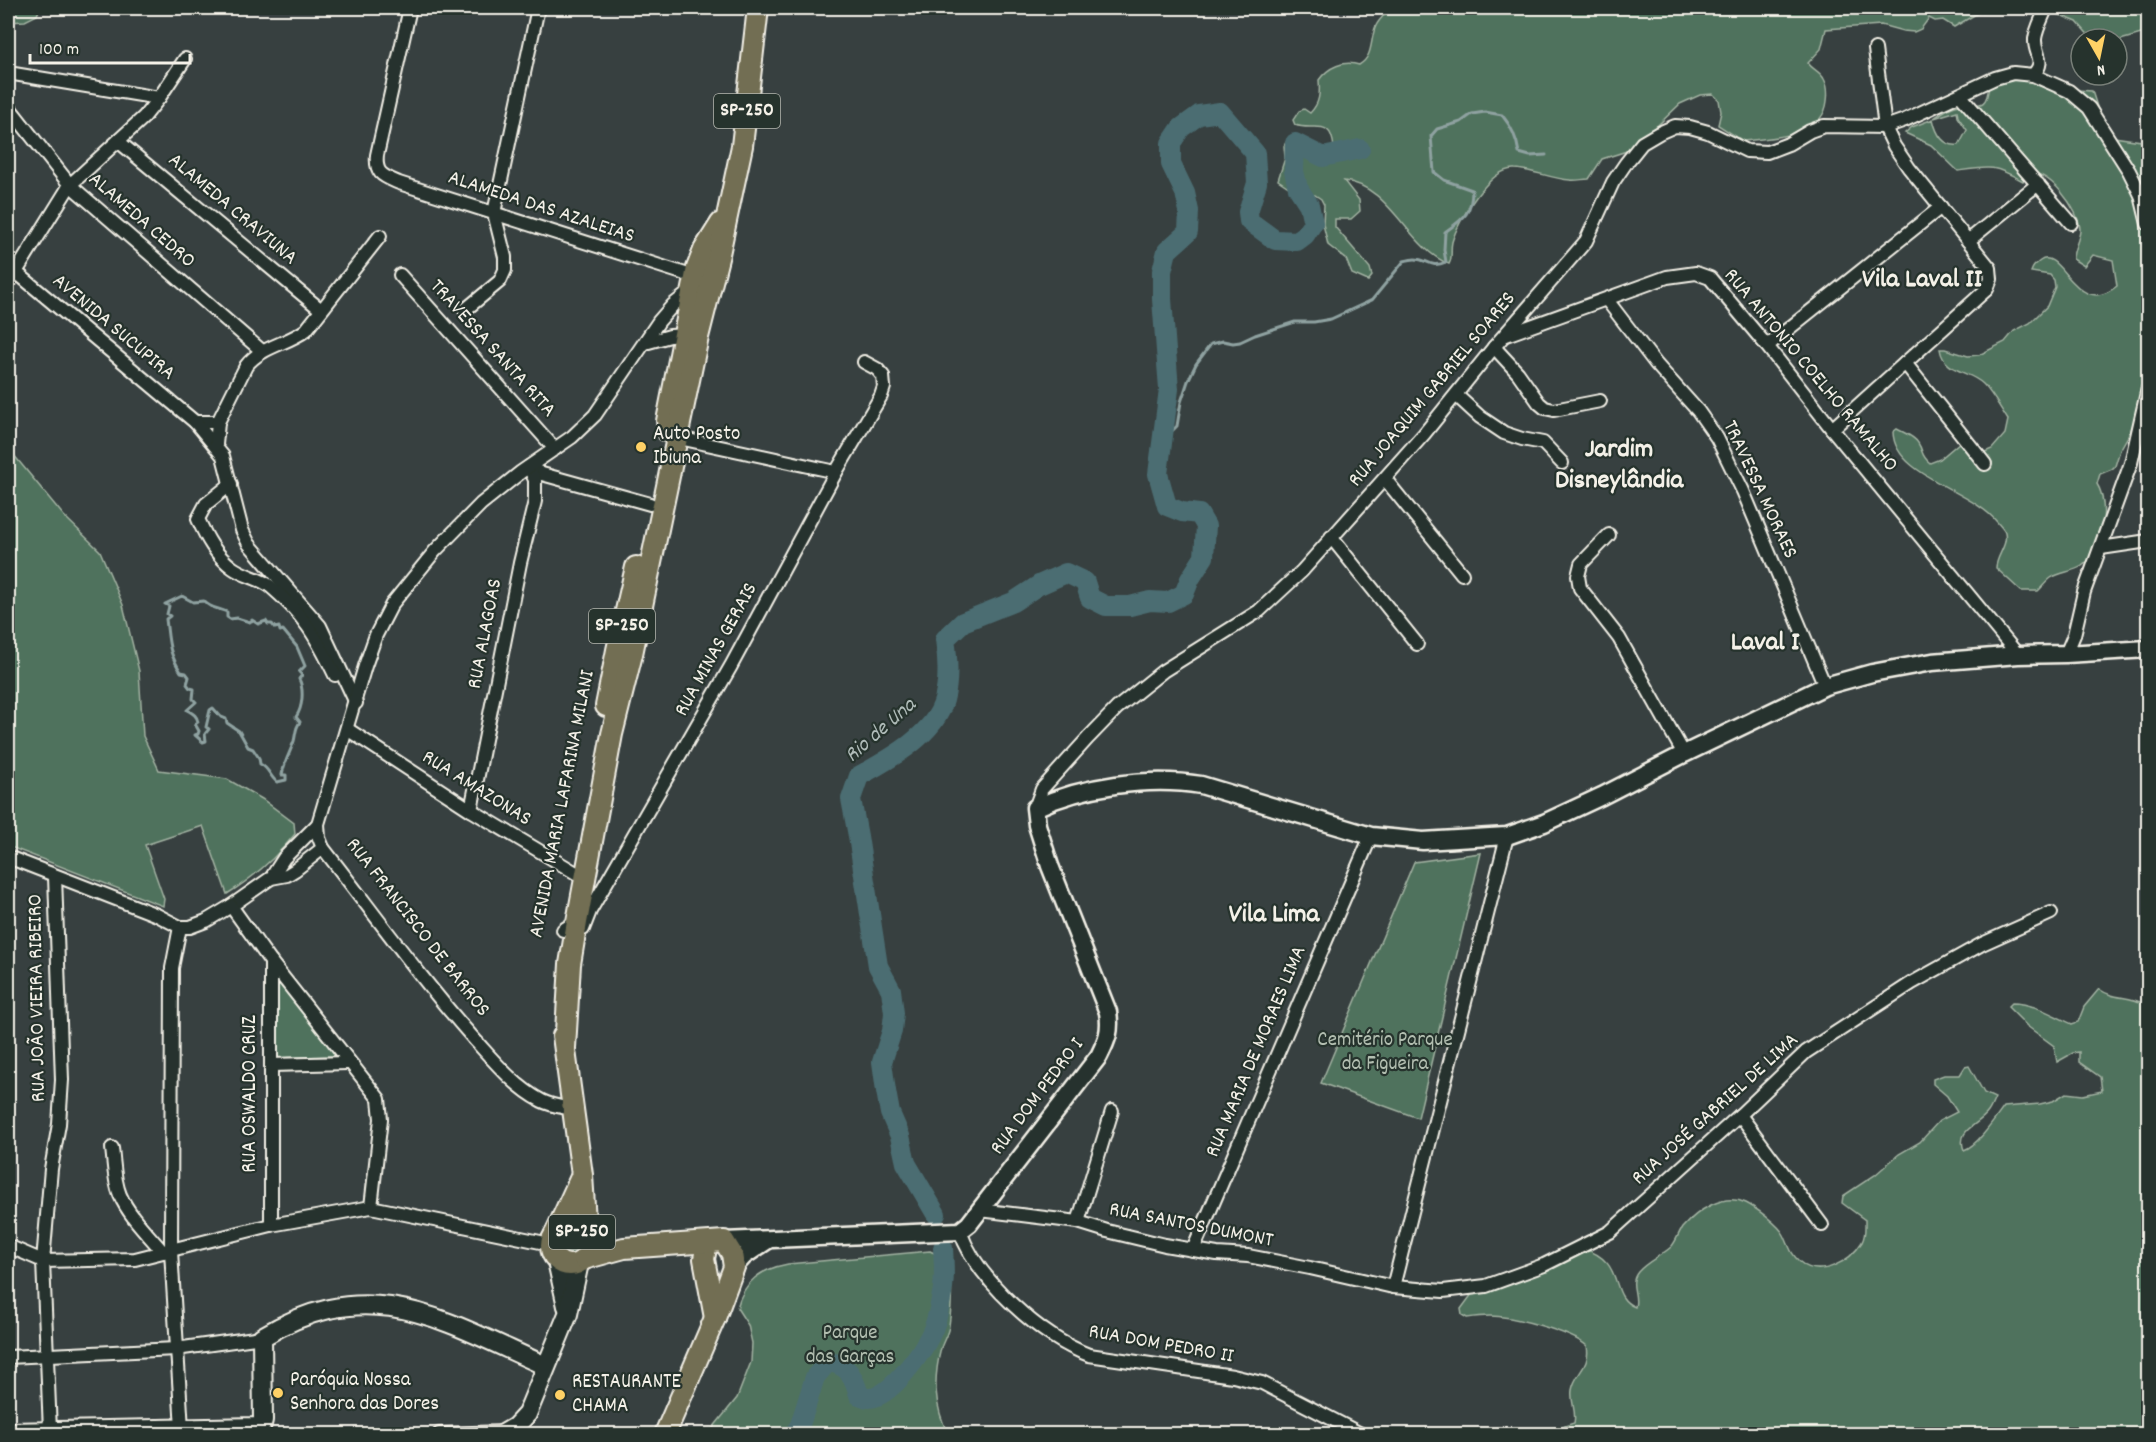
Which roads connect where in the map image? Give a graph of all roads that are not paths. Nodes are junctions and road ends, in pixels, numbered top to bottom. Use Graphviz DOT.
graph roads {
  1 [pos="410,8"];
  2 [pos="538,8"];
  3 [pos="758,8"];
  4 [pos="2046,8"];
  5 [pos="1875,48"];
  6 [pos="185,59"];
  7 [pos="8,73"];
  8 [pos="2033,75"];
  9 [pos="1960,95"];
  10 [pos="159,98"];
  11 [pos="8,106"];
  12 [pos="1885,127"];
  13 [pos="118,141"];
  14 [pos="2037,184"];
  15 [pos="70,185"];
  16 [pos="2145,196"];
  17 [pos="1941,207"];
  18 [pos="494,213"];
  19 [pos="2071,223"];
  20 [pos="2148,224"];
  21 [pos="380,236"];
  22 [pos="1968,241"];
  23 [pos="8,262"];
  24 [pos="400,275"];
  25 [pos="12,277"];
  26 [pos="700,283"];
  27 [pos="1607,300"];
  28 [pos="320,309"];
  29 [pos="465,310"];
  30 [pos="1505,335"];
  31 [pos="691,336"];
  32 [pos="645,343"];
  33 [pos="1767,346"];
  34 [pos="1494,347"];
  35 [pos="262,351"];
  36 [pos="864,362"];
  37 [pos="1905,363"];
  38 [pos="2148,388"];
  39 [pos="1456,395"];
  40 [pos="1600,401"];
  41 [pos="195,422"];
  42 [pos="218,422"];
  43 [pos="1832,429"];
  44 [pos="671,437"];
  45 [pos="216,445"];
  46 [pos="2134,445"];
  47 [pos="2148,446"];
  48 [pos="555,449"];
  49 [pos="1562,463"];
  50 [pos="1985,464"];
  51 [pos="530,467"];
  52 [pos="836,472"];
  53 [pos="1385,479"];
  54 [pos="231,484"];
  55 [pos="650,504"];
  56 [pos="1610,535"];
  57 [pos="1331,537"];
  58 [pos="2148,541"];
  59 [pos="2101,548"];
  60 [pos="1462,574"];
  61 [pos="1417,644"];
  62 [pos="2148,649"];
  63 [pos="624,652"];
  64 [pos="2066,654"];
  65 [pos="2018,655"];
  66 [pos="1825,686"];
  67 [pos="354,707"];
  68 [pos="348,729"];
  69 [pos="1684,754"];
  70 [pos="1035,808"];
  71 [pos="471,810"];
  72 [pos="318,824"];
  73 [pos="1371,836"];
  74 [pos="1507,836"];
  75 [pos="323,848"];
  76 [pos="8,857"];
  77 [pos="581,875"];
  78 [pos="55,876"];
  79 [pos="271,878"];
  80 [pos="231,906"];
  81 [pos="2051,913"];
  82 [pos="576,921"];
  83 [pos="180,927"];
  84 [pos="271,962"];
  85 [pos="565,1048"];
  86 [pos="348,1063"];
  87 [pos="271,1065"];
  88 [pos="573,1108"];
  89 [pos="1112,1111"];
  90 [pos="1740,1115"];
  91 [pos="112,1148"];
  92 [pos="582,1175"];
  93 [pos="371,1207"];
  94 [pos="980,1210"];
  95 [pos="1078,1222"];
  96 [pos="272,1225"];
  97 [pos="1822,1225"];
  98 [pos="960,1231"];
  99 [pos="772,1238"];
  100 [pos="715,1242"];
  101 [pos="676,1245"];
  102 [pos="8,1246"];
  103 [pos="554,1246"];
  104 [pos="585,1250"];
  105 [pos="1193,1250"];
  106 [pos="167,1251"];
  107 [pos="43,1262"];
  108 [pos="734,1267"];
  109 [pos="706,1270"];
  110 [pos="1393,1287"];
  111 [pos="568,1314"];
  112 [pos="714,1318"];
  113 [pos="262,1337"];
  114 [pos="176,1348"];
  115 [pos="47,1355"];
  116 [pos="8,1358"];
  117 [pos="546,1366"];
  118 [pos="50,1431"];
  119 [pos="189,1431"];
  120 [pos="8,1432"];
  121 [pos="504,1433"];
  122 [pos="439,1434"];
  123 [pos="664,1434"];
  124 [pos="1360,1434"];
  1 -- 18 [label="street, ALAMEDA DAS AZALEIAS"];
  2 -- 18 [label="street"];
  3 -- 26 [label="main road, AVENIDA MARIA LAFARINA MILANI / SP-250"];
  4 -- 8 [label="street"];
  5 -- 12 [label="street"];
  6 -- 10 [label="street"];
  7 -- 10 [label="street"];
  8 -- 9 [label="street"];
  8 -- 16 [label="street"];
  9 -- 12 [label="street"];
  9 -- 14 [label="street"];
  10 -- 13 [label="street"];
  11 -- 15 [label="street, ALAMEDA CEDRO"];
  12 -- 17 [label="street"];
  12 -- 30 [label="street, RUA JOAQUIM GABRIEL SOARES"];
  13 -- 15 [label="street"];
  13 -- 28 [label="street, ALAMEDA CRAVIUNA"];
  14 -- 19 [label="street"];
  14 -- 22 [label="street"];
  15 -- 25 [label="street"];
  15 -- 35 [label="street, ALAMEDA CEDRO"];
  16 -- 20 [label="street"];
  17 -- 22 [label="street"];
  17 -- 33 [label="street"];
  18 -- 26 [label="street, ALAMEDA DAS AZALEIAS"];
  18 -- 29 [label="street"];
  21 -- 28 [label="street"];
  22 -- 37 [label="street"];
  23 -- 25 [label="street, AVENIDA SUCUPIRA"];
  24 -- 48 [label="street, TRAVESSA SANTA RITA"];
  25 -- 41 [label="street, AVENIDA SUCUPIRA"];
  26 -- 31 [label="main road, AVENIDA MARIA LAFARINA MILANI / SP-250"];
  26 -- 32 [label="street, RUA FRANCISCO DE BARROS"];
  27 -- 30 [label="street, RUA ANTONIO COELHO RAMALHO"];
  27 -- 33 [label="street, RUA ANTONIO COELHO RAMALHO"];
  27 -- 66 [label="street, TRAVESSA MORAES"];
  28 -- 35 [label="street"];
  30 -- 34 [label="street, RUA JOAQUIM GABRIEL SOARES"];
  31 -- 32 [label="street"];
  31 -- 44 [label="main road, AVENIDA MARIA LAFARINA MILANI / SP-250"];
  32 -- 48 [label="street, RUA FRANCISCO DE BARROS"];
  33 -- 43 [label="street, RUA ANTONIO COELHO RAMALHO"];
  34 -- 39 [label="street, RUA JOAQUIM GABRIEL SOARES"];
  34 -- 40 [label="street"];
  35 -- 42 [label="street"];
  36 -- 52 [label="street, RUA MINAS GERAIS"];
  37 -- 43 [label="street"];
  37 -- 50 [label="street"];
  38 -- 46 [label="street"];
  39 -- 49 [label="street"];
  39 -- 53 [label="street, RUA JOAQUIM GABRIEL SOARES"];
  41 -- 42 [label="street"];
  41 -- 45 [label="street, AVENIDA SUCUPIRA"];
  42 -- 45 [label="street"];
  43 -- 65 [label="street, RUA ANTONIO COELHO RAMALHO"];
  44 -- 52 [label="street"];
  44 -- 55 [label="main road, AVENIDA MARIA LAFARINA MILANI / SP-250"];
  44 -- 63 [label="main road, AVENIDA MARIA LAFARINA MILANI / SP-250"];
  45 -- 54 [label="street, AVENIDA SUCUPIRA"];
  46 -- 47 [label="street"];
  46 -- 59 [label="street"];
  48 -- 51 [label="street, RUA FRANCISCO DE BARROS"];
  51 -- 55 [label="street"];
  51 -- 67 [label="street, RUA FRANCISCO DE BARROS"];
  51 -- 71 [label="street, RUA ALAGOAS"];
  52 -- 82 [label="street, RUA MINAS GERAIS"];
  53 -- 57 [label="street, RUA JOAQUIM GABRIEL SOARES"];
  53 -- 60 [label="street"];
  54 -- 67 [label="street, AVENIDA SUCUPIRA"];
  54 -- 67 [label="street"];
  55 -- 63 [label="main road, AVENIDA MARIA LAFARINA MILANI / SP-250"];
  56 -- 69 [label="street"];
  57 -- 61 [label="street"];
  57 -- 70 [label="street, RUA JOAQUIM GABRIEL SOARES"];
  58 -- 59 [label="street"];
  59 -- 64 [label="street"];
  62 -- 64 [label="street"];
  63 -- 77 [label="main road, AVENIDA MARIA LAFARINA MILANI / SP-250"];
  64 -- 65 [label="street"];
  65 -- 66 [label="street"];
  66 -- 69 [label="street"];
  67 -- 68 [label="street, RUA FRANCISCO DE BARROS"];
  68 -- 71 [label="street, RUA AMAZONAS"];
  68 -- 72 [label="street, RUA FRANCISCO DE BARROS"];
  69 -- 74 [label="street"];
  70 -- 73 [label="street"];
  70 -- 94 [label="street, RUA DOM PEDRO I"];
  71 -- 77 [label="street, RUA AMAZONAS"];
  72 -- 75 [label="street, RUA FRANCISCO DE BARROS"];
  72 -- 79 [label="street"];
  73 -- 74 [label="street"];
  73 -- 105 [label="street, RUA MARIA DE MORAES LIMA"];
  74 -- 110 [label="street"];
  75 -- 79 [label="street"];
  75 -- 88 [label="street, RUA FRANCISCO DE BARROS"];
  76 -- 78 [label="street"];
  77 -- 82 [label="main road, AVENIDA MARIA LAFARINA MILANI / SP-250"];
  78 -- 83 [label="street"];
  78 -- 107 [label="street, RUA JOÃO VIEIRA RIBEIRO"];
  79 -- 80 [label="street"];
  80 -- 83 [label="street"];
  80 -- 84 [label="street"];
  81 -- 90 [label="street, RUA JOSÉ GABRIEL DE LIMA"];
  82 -- 85 [label="main road, AVENIDA MARIA LAFARINA MILANI / SP-250"];
  82 -- 85 [label="main road, AVENIDA MARIA LAFARINA MILANI / SP-250"];
  83 -- 106 [label="street"];
  84 -- 86 [label="street"];
  84 -- 87 [label="street, RUA OSWALDO CRUZ"];
  85 -- 88 [label="main road, AVENIDA MARIA LAFARINA MILANI / SP-250"];
  86 -- 87 [label="street"];
  86 -- 93 [label="street"];
  87 -- 96 [label="street, RUA OSWALDO CRUZ"];
  88 -- 92 [label="main road, SP-250"];
  89 -- 95 [label="street"];
  90 -- 97 [label="street"];
  90 -- 110 [label="street, RUA JOSÉ GABRIEL DE LIMA"];
  91 -- 106 [label="street"];
  92 -- 103 [label="main road, SP-250"];
  92 -- 104 [label="main road, SP-250"];
  93 -- 96 [label="street"];
  93 -- 103 [label="street"];
  94 -- 95 [label="street, RUA SANTOS DUMONT"];
  94 -- 98 [label="street, RUA DOM PEDRO I"];
  95 -- 105 [label="street, RUA SANTOS DUMONT"];
  96 -- 106 [label="street"];
  98 -- 99 [label="street"];
  98 -- 124 [label="street, RUA DOM PEDRO II"];
  99 -- 100 [label="street, SP-250"];
  99 -- 108 [label="street"];
  100 -- 101 [label="main road, SP-250"];
  100 -- 108 [label="main road"];
  100 -- 109 [label="main road"];
  101 -- 104 [label="main road, SP-250"];
  101 -- 109 [label="main road"];
  102 -- 107 [label="street"];
  103 -- 104 [label="main road, SP-250"];
  103 -- 104 [label="main road, SP-250"];
  103 -- 111 [label="main road"];
  104 -- 111 [label="main road"];
  105 -- 110 [label="street, RUA SANTOS DUMONT"];
  106 -- 107 [label="street"];
  106 -- 114 [label="street"];
  107 -- 115 [label="street, RUA JOÃO VIEIRA RIBEIRO"];
  108 -- 109 [label="main road"];
  108 -- 112 [label="main road"];
  109 -- 112 [label="main road"];
  111 -- 117 [label="main road"];
  112 -- 123 [label="main road"];
  113 -- 114 [label="street"];
  113 -- 117 [label="main road"];
  113 -- 119 [label="main road"];
  114 -- 115 [label="street"];
  114 -- 119 [label="street"];
  115 -- 116 [label="street"];
  115 -- 118 [label="street, RUA JOÃO VIEIRA RIBEIRO"];
  117 -- 121 [label="main road"];
  118 -- 119 [label="main road"];
  118 -- 120 [label="main road"];
  121 -- 122 [label="street"];
}
